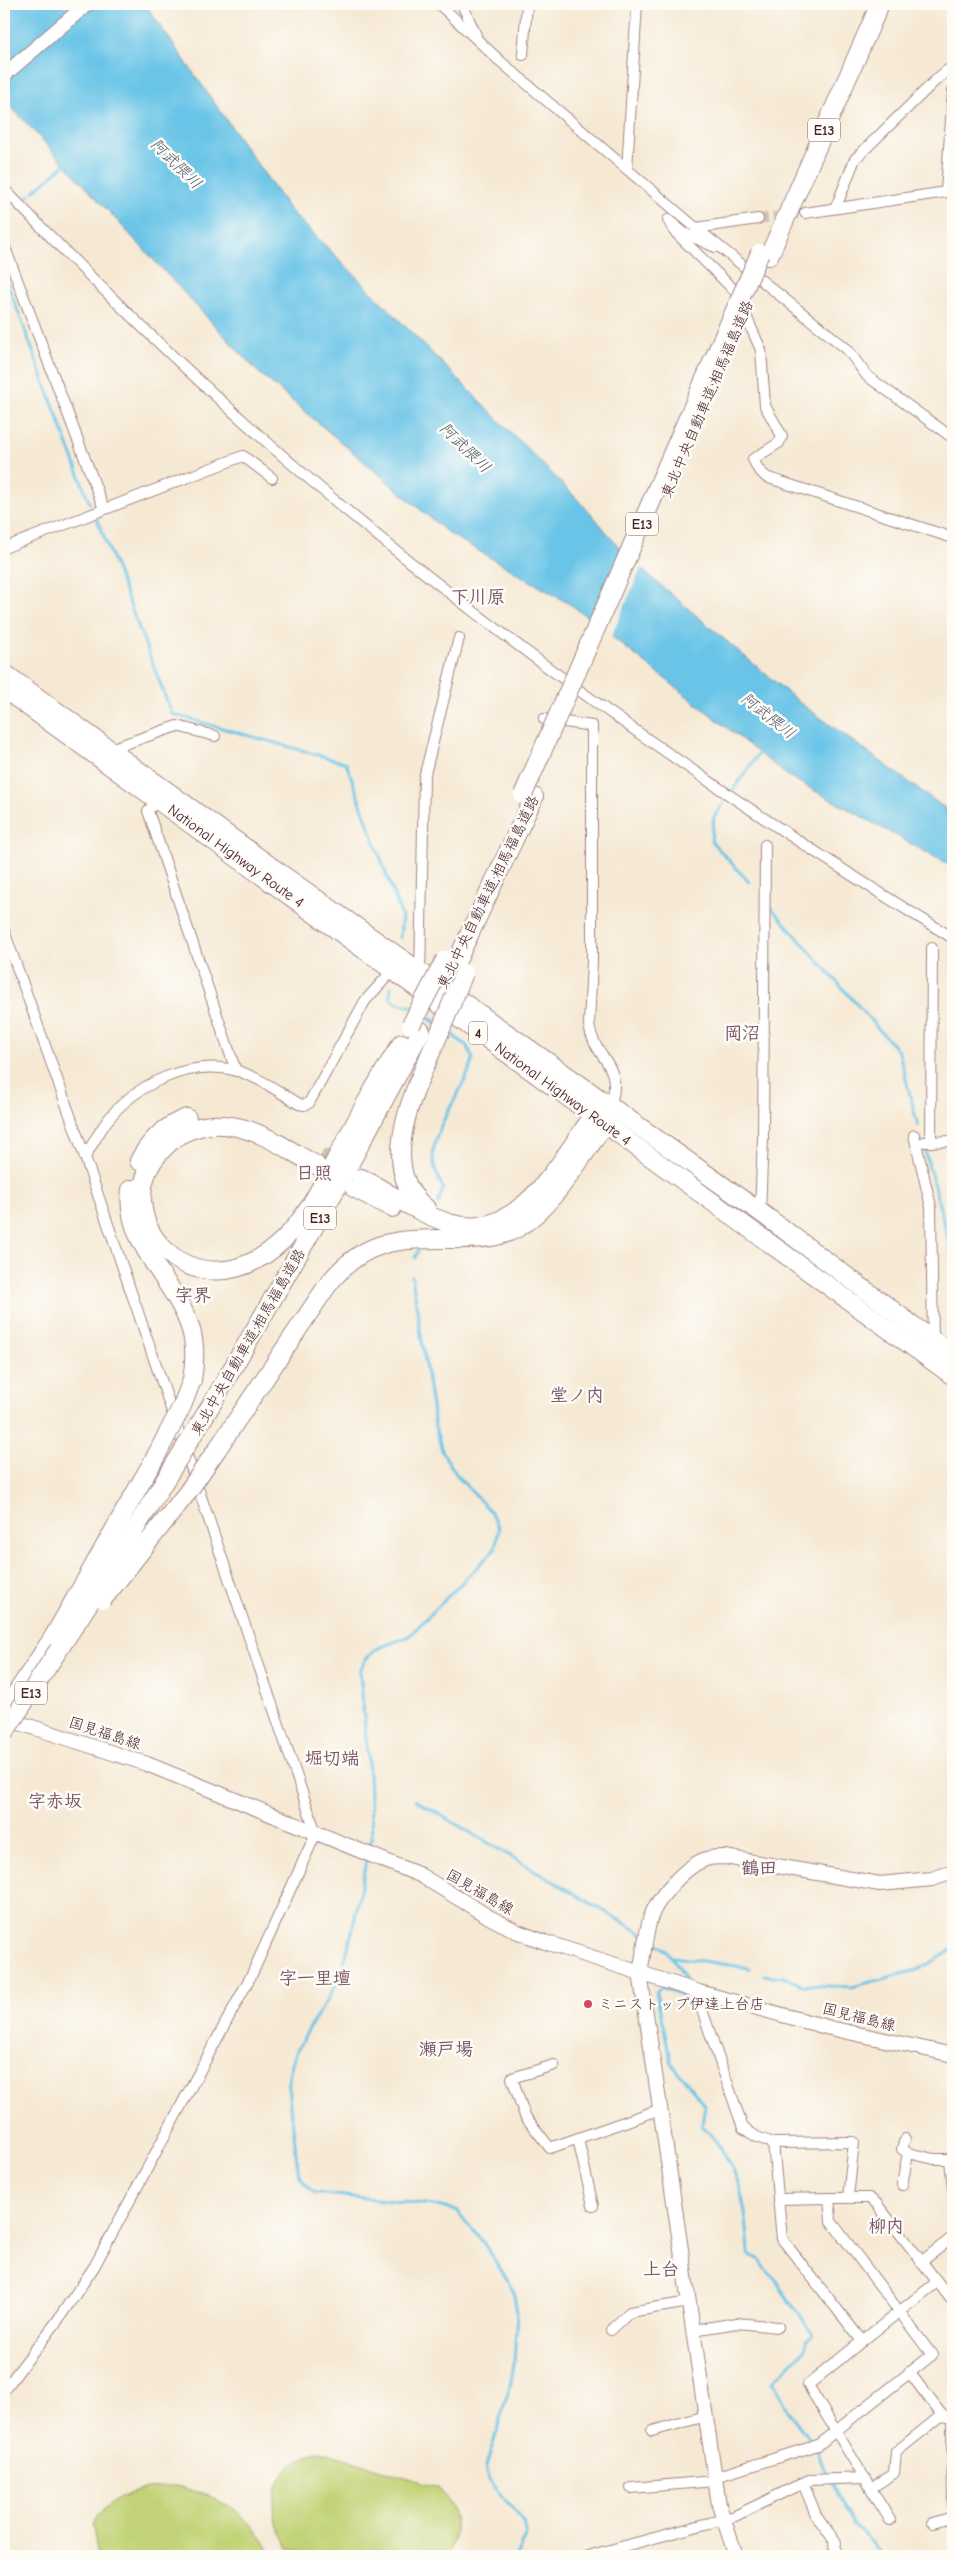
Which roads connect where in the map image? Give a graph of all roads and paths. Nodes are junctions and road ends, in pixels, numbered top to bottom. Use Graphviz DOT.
graph roads {
  1 [pos="86,4"];
  2 [pos="439,4"];
  3 [pos="462,4"];
  4 [pos="527,4"];
  5 [pos="637,4"];
  6 [pos="869,4"];
  7 [pos="880,4"];
  8 [pos="479,40"];
  9 [pos="523,55"];
  10 [pos="953,66"];
  11 [pos="4,75"];
  12 [pos="953,90"];
  13 [pos="627,169"];
  14 [pos="4,189"];
  15 [pos="950,192"];
  16 [pos="836,207"];
  17 [pos="805,212"];
  18 [pos="758,218"];
  19 [pos="696,228"];
  20 [pos="4,245"];
  21 [pos="722,249"];
  22 [pos="765,254"];
  23 [pos="953,438"];
  24 [pos="272,478"];
  25 [pos="104,509"];
  26 [pos="953,538"];
  27 [pos="4,548"];
  28 [pos="459,638"];
  29 [pos="4,673"];
  30 [pos="4,689"];
  31 [pos="544,719"];
  32 [pos="215,736"];
  33 [pos="110,749"];
  34 [pos="529,796"];
  35 [pos="157,799"];
  36 [pos="765,845"];
  37 [pos="4,931"];
  38 [pos="953,938"];
  39 [pos="932,948"];
  40 [pos="454,966"];
  41 [pos="393,970"];
  42 [pos="418,979"];
  43 [pos="416,1028"];
  44 [pos="402,1043"];
  45 [pos="236,1071"];
  46 [pos="610,1107"];
  47 [pos="599,1120"];
  48 [pos="931,1142"];
  49 [pos="953,1142"];
  50 [pos="85,1157"];
  51 [pos="760,1212"];
  52 [pos="442,1220"];
  53 [pos="461,1239"];
  54 [pos="933,1341"];
  55 [pos="953,1355"];
  56 [pos="934,1362"];
  57 [pos="953,1376"];
  58 [pos="209,1398"];
  59 [pos="56,1644"];
  60 [pos="4,1712"];
  61 [pos="4,1718"];
  62 [pos="4,1733"];
  63 [pos="316,1833"];
  64 [pos="953,1872"];
  65 [pos="640,1973"];
  66 [pos="699,1992"];
  67 [pos="953,2055"];
  68 [pos="953,2059"];
  69 [pos="554,2065"];
  70 [pos="661,2109"];
  71 [pos="905,2138"];
  72 [pos="578,2139"];
  73 [pos="773,2143"];
  74 [pos="908,2153"];
  75 [pos="952,2158"];
  76 [pos="902,2186"];
  77 [pos="953,2190"];
  78 [pos="829,2198"];
  79 [pos="848,2198"];
  80 [pos="778,2199"];
  81 [pos="593,2206"];
  82 [pos="953,2237"];
  83 [pos="922,2262"];
  84 [pos="937,2282"];
  85 [pos="953,2298"];
  86 [pos="690,2302"];
  87 [pos="900,2311"];
  88 [pos="778,2327"];
  89 [pos="611,2330"];
  90 [pos="694,2330"];
  91 [pos="862,2341"];
  92 [pos="909,2372"];
  93 [pos="4,2390"];
  94 [pos="942,2415"];
  95 [pos="706,2416"];
  96 [pos="953,2418"];
  97 [pos="837,2430"];
  98 [pos="652,2431"];
  99 [pos="866,2478"];
  100 [pos="715,2479"];
  101 [pos="803,2483"];
  102 [pos="631,2488"];
  103 [pos="871,2488"];
  104 [pos="722,2518"];
  105 [pos="890,2520"];
  106 [pos="934,2523"];
  107 [pos="588,2556"];
  108 [pos="736,2556"];
  109 [pos="841,2556"];
  1 -- 11 [label="main road"];
  2 -- 8 [label="street"];
  3 -- 8 [label="street"];
  4 -- 9 [label="street"];
  5 -- 13 [label="street"];
  6 -- 22 [label="highway, 東北中央自動車道;相馬福島道路 / E13"];
  7 -- 22 [label="highway, 東北中央自動車道;相馬福島道路 / E13"];
  8 -- 13 [label="street"];
  10 -- 16 [label="street"];
  12 -- 15 [label="street"];
  13 -- 19 [label="street"];
  14 -- 38 [label="street"];
  15 -- 16 [label="street"];
  16 -- 17 [label="street"];
  18 -- 19 [label="street"];
  19 -- 21 [label="street"];
  20 -- 25 [label="street"];
  21 -- 23 [label="street"];
  21 -- 26 [label="street"];
  22 -- 34 [label="highway, 東北中央自動車道;相馬福島道路 / E13"];
  24 -- 25 [label="street"];
  25 -- 27 [label="street"];
  28 -- 42 [label="street"];
  29 -- 33 [label="highway, National Highway Route 4 / 4"];
  30 -- 35 [label="highway, National Highway Route 4 / 4"];
  31 -- 46 [label="street"];
  32 -- 33 [label="street"];
  33 -- 42 [label="highway, National Highway Route 4 / 4"];
  34 -- 40 [label="highway, 東北中央自動車道;相馬福島道路 / E13"];
  34 -- 40 [label="highway, 東北中央自動車道;相馬福島道路 / E13"];
  35 -- 41 [label="highway, National Highway Route 4 / 4"];
  35 -- 45 [label="street"];
  36 -- 51 [label="street"];
  37 -- 50 [label="street"];
  39 -- 48 [label="street"];
  40 -- 43 [label="highway, 東北中央自動車道;相馬福島道路 / E13, bridge"];
  40 -- 52 [label="highway, bridge"];
  41 -- 42 [label="highway, National Highway Route 4 / 4"];
  41 -- 45 [label="street"];
  42 -- 46 [label="highway, National Highway Route 4 / 4"];
  42 -- 47 [label="highway, National Highway Route 4 / 4"];
  43 -- 44 [label="highway, 東北中央自動車道;相馬福島道路 / E13"];
  43 -- 58 [label="highway, 東北中央自動車道;相馬福島道路 / E13"];
  44 -- 58 [label="highway, 東北中央自動車道;相馬福島道路 / E13"];
  44 -- 59 [label="highway, bridge"];
  45 -- 50 [label="street"];
  46 -- 47 [label="highway"];
  46 -- 51 [label="highway, National Highway Route 4 / 4"];
  47 -- 52 [label="highway"];
  47 -- 53 [label="highway"];
  47 -- 56 [label="highway, National Highway Route 4 / 4"];
  48 -- 49 [label="street"];
  48 -- 54 [label="street"];
  50 -- 63 [label="street"];
  51 -- 54 [label="highway, National Highway Route 4 / 4"];
  52 -- 53 [label="highway"];
  53 -- 59 [label="highway, bridge"];
  54 -- 55 [label="highway, National Highway Route 4 / 4"];
  54 -- 56 [label="street"];
  56 -- 57 [label="highway, National Highway Route 4 / 4"];
  58 -- 59 [label="highway, 東北中央自動車道;相馬福島道路 / E13, bridge"];
  59 -- 60 [label="highway, 東北中央自動車道;相馬福島道路 / E13"];
  59 -- 62 [label="highway, 東北中央自動車道;相馬福島道路 / E13, bridge"];
  61 -- 63 [label="main road, 国見福島線"];
  63 -- 65 [label="main road, 国見福島線"];
  63 -- 93 [label="street"];
  64 -- 65 [label="main road"];
  65 -- 66 [label="main road, 国見福島線"];
  65 -- 70 [label="main road"];
  66 -- 67 [label="main road, 国見福島線"];
  66 -- 73 [label="street"];
  67 -- 68 [label="street"];
  69 -- 72 [label="street"];
  70 -- 72 [label="street"];
  70 -- 86 [label="main road"];
  71 -- 74 [label="street"];
  72 -- 81 [label="street"];
  73 -- 79 [label="street"];
  73 -- 80 [label="street"];
  74 -- 75 [label="street"];
  74 -- 76 [label="street"];
  75 -- 77 [label="street"];
  78 -- 79 [label="street"];
  78 -- 80 [label="street"];
  78 -- 87 [label="street"];
  79 -- 83 [label="street"];
  80 -- 91 [label="street"];
  82 -- 83 [label="street"];
  83 -- 84 [label="street"];
  84 -- 85 [label="street"];
  84 -- 87 [label="street"];
  86 -- 89 [label="street"];
  86 -- 90 [label="main road"];
  87 -- 91 [label="street"];
  87 -- 92 [label="street"];
  88 -- 90 [label="street"];
  90 -- 95 [label="main road"];
  91 -- 97 [label="street"];
  92 -- 94 [label="street"];
  92 -- 97 [label="street"];
  94 -- 96 [label="street"];
  94 -- 103 [label="street"];
  95 -- 98 [label="street"];
  95 -- 100 [label="main road"];
  96 -- 106 [label="street"];
  97 -- 99 [label="street"];
  97 -- 100 [label="street"];
  99 -- 101 [label="street"];
  99 -- 103 [label="street"];
  100 -- 102 [label="street"];
  100 -- 104 [label="main road"];
  101 -- 104 [label="street"];
  101 -- 109 [label="street"];
  103 -- 105 [label="street"];
  104 -- 107 [label="street"];
  104 -- 108 [label="main road"];
}
